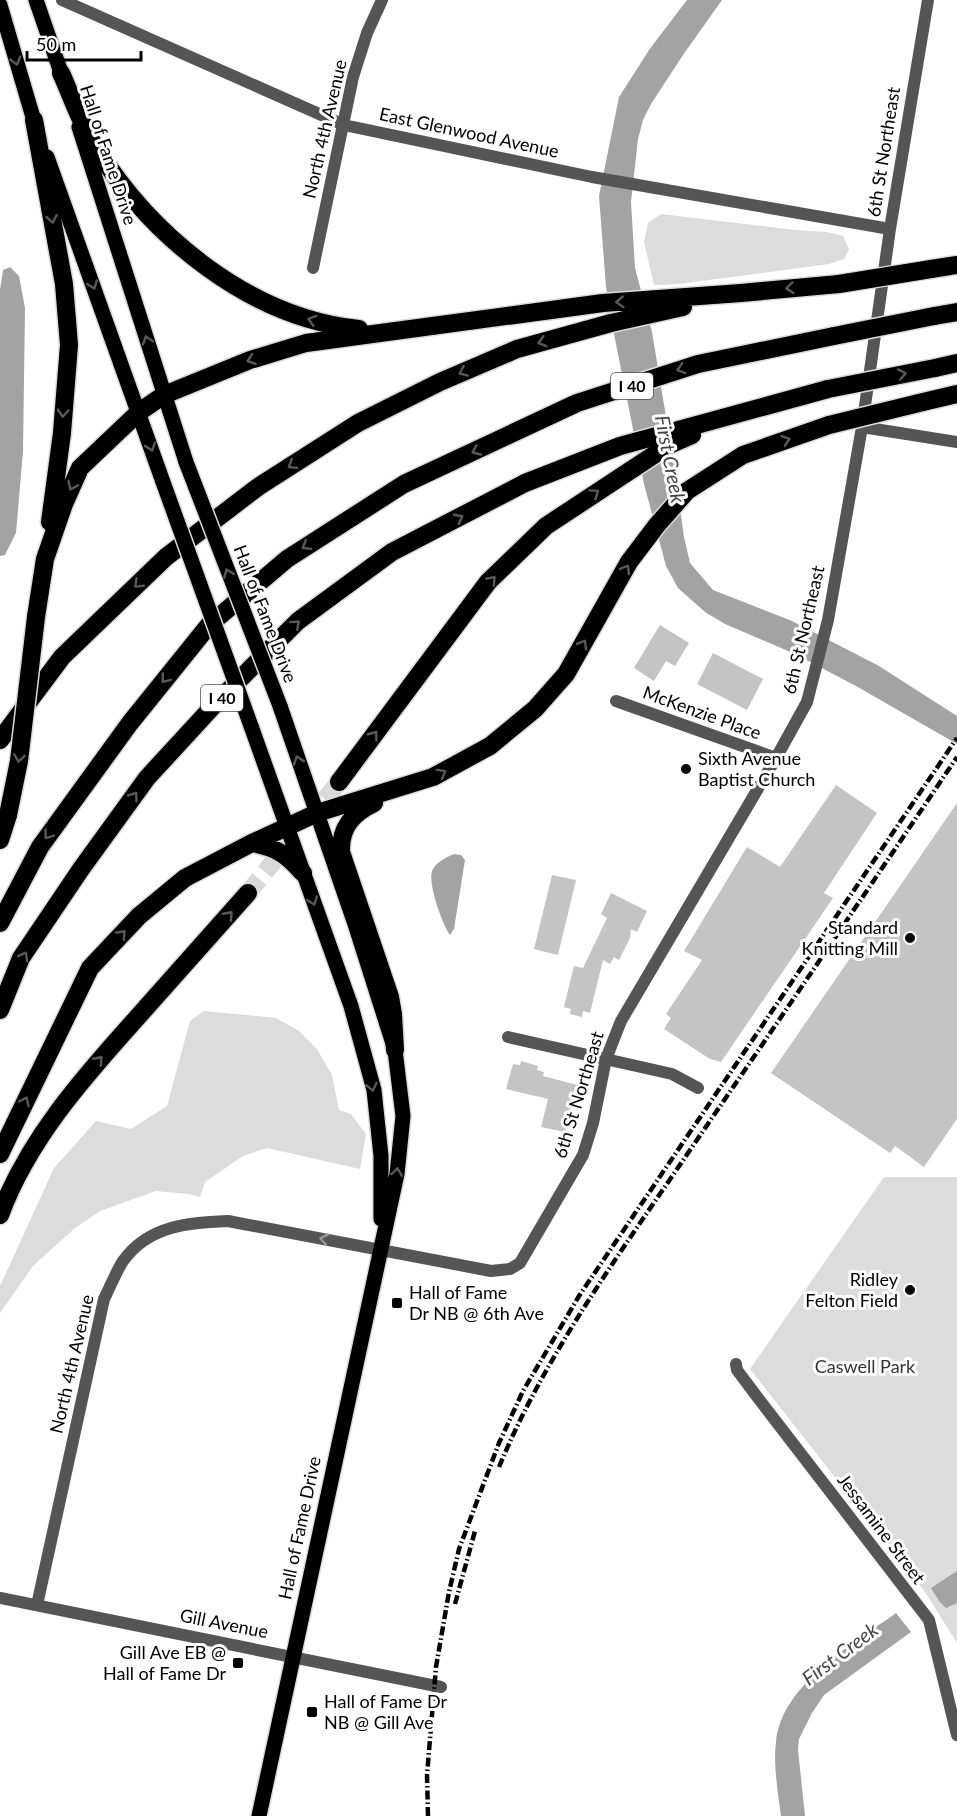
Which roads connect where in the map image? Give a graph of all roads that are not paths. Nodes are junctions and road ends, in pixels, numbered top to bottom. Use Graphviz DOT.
graph roads {
  1 [pos="36,0"];
  2 [pos="381,0"];
  3 [pos="928,0"];
  4 [pos="66,2"];
  5 [pos="0,4"];
  6 [pos="61,73"];
  7 [pos="34,120"];
  8 [pos="344,125"];
  9 [pos="890,229"];
  10 [pos="957,266"];
  11 [pos="313,268"];
  12 [pos="741,293"];
  13 [pos="957,312"];
  14 [pos="390,332"];
  15 [pos="957,363"];
  16 [pos="957,394"];
  17 [pos="164,395"];
  18 [pos="744,411"];
  19 [pos="139,412"];
  20 [pos="862,427"];
  21 [pos="957,442"];
  22 [pos="45,559"];
  23 [pos="616,701"];
  24 [pos="0,740"];
  25 [pos="776,758"];
  26 [pos="339,782"];
  27 [pos="416,783"];
  28 [pos="316,813"];
  29 [pos="287,826"];
  30 [pos="0,840"];
  31 [pos="252,843"];
  32 [pos="303,873"];
  33 [pos="248,893"];
  34 [pos="0,923"];
  35 [pos="0,1010"];
  36 [pos="508,1037"];
  37 [pos="395,1050"];
  38 [pos="606,1059"];
  39 [pos="698,1088"];
  40 [pos="0,1154"];
  41 [pos="0,1215"];
  42 [pos="381,1249"];
  43 [pos="510,1269"];
  44 [pos="736,1364"];
  45 [pos="0,1598"];
  46 [pos="37,1605"];
  47 [pos="292,1656"];
  48 [pos="441,1687"];
  49 [pos="957,1735"];
  50 [pos="259,1816"];
  1 -- 6 [label="main road, Hall of Fame Drive"];
  2 -- 8 [label="street, North 4th Avenue"];
  3 -- 9 [label="street, 6th St Northeast"];
  4 -- 8 [label="street, East Glenwood Avenue"];
  5 -- 7 [label="main road, Hall of Fame Drive, one-way"];
  14 -- 6 [label="highway, one-way"];
  17 -- 6 [label="main road, Hall of Fame Drive, one-way"];
  7 -- 19 [label="main road, Hall of Fame Drive, one-way"];
  7 -- 22 [label="highway, one-way"];
  8 -- 9 [label="street, East Glenwood Avenue"];
  8 -- 11 [label="street, North 4th Avenue"];
  9 -- 20 [label="street, 6th St Northeast"];
  10 -- 12 [label="highway, one-way, bridge"];
  12 -- 14 [label="highway, one-way"];
  12 -- 24 [label="highway, one-way"];
  13 -- 34 [label="highway, I 40, one-way, bridge"];
  14 -- 17 [label="highway, one-way"];
  18 -- 15 [label="highway, I 40, one-way, bridge"];
  27 -- 16 [label="highway, one-way, bridge"];
  17 -- 19 [label="highway"];
  28 -- 17 [label="main road, Hall of Fame Drive, one-way, bridge"];
  26 -- 18 [label="highway, one-way"];
  35 -- 18 [label="highway, I 40, one-way"];
  19 -- 22 [label="highway, one-way"];
  19 -- 29 [label="main road, Hall of Fame Drive, one-way, bridge"];
  20 -- 21 [label="street"];
  20 -- 25 [label="street, 6th St Northeast"];
  22 -- 30 [label="highway, one-way, bridge"];
  23 -- 25 [label="street, McKenzie Place"];
  25 -- 38 [label="street, 6th St Northeast"];
  27 -- 28 [label="highway"];
  27 -- 37 [label="highway"];
  28 -- 29 [label="highway"];
  28 -- 37 [label="main road, Hall of Fame Drive"];
  29 -- 31 [label="highway"];
  29 -- 32 [label="main road, Hall of Fame Drive"];
  31 -- 32 [label="highway"];
  40 -- 31 [label="highway, one-way"];
  32 -- 42 [label="main road, Hall of Fame Drive, one-way"];
  41 -- 33 [label="highway, one-way"];
  36 -- 38 [label="street"];
  42 -- 37 [label="main road, Hall of Fame Drive, one-way"];
  38 -- 39 [label="street"];
  38 -- 43 [label="street, 6th St Northeast"];
  42 -- 43 [label="street, North 4th Avenue"];
  42 -- 46 [label="street, North 4th Avenue, one-way"];
  42 -- 47 [label="main road, Hall of Fame Drive"];
  44 -- 49 [label="street, Jessamine Street"];
  45 -- 46 [label="street, Gill Avenue"];
  46 -- 47 [label="street, Gill Avenue"];
  47 -- 48 [label="street, Gill Avenue"];
  47 -- 50 [label="main road, Hall of Fame Drive"];
}
